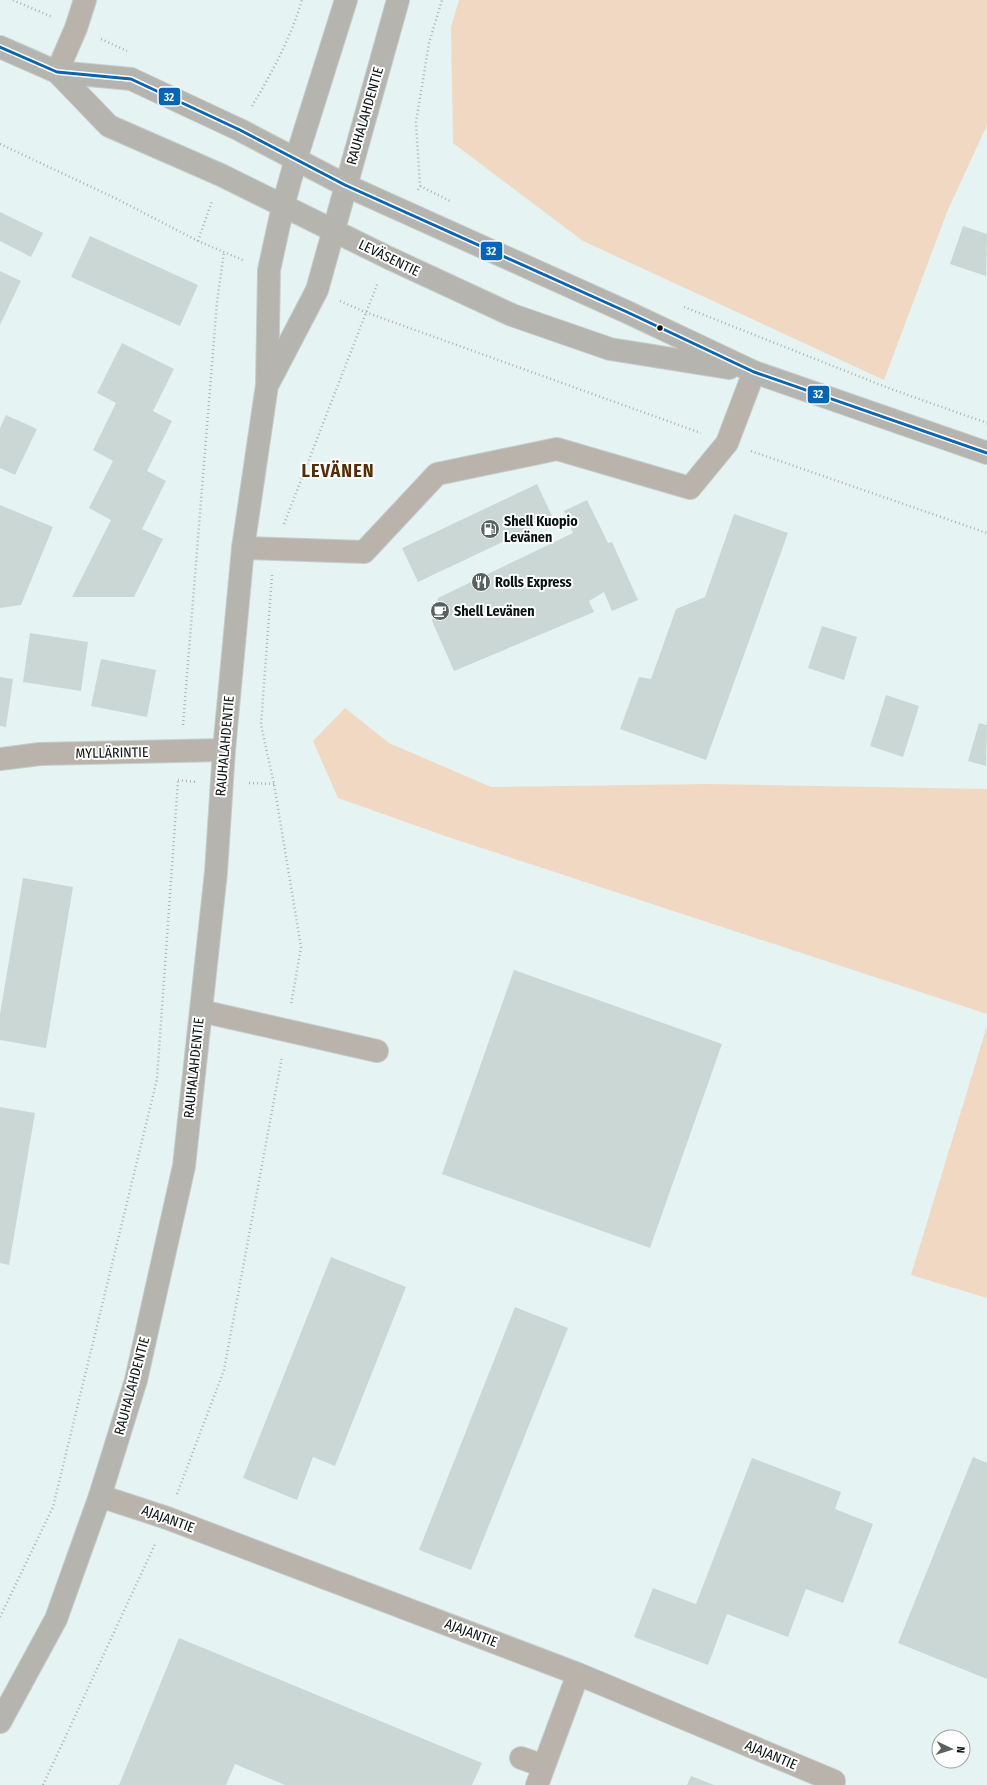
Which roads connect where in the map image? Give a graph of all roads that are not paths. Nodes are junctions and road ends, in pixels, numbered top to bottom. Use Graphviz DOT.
graph roads {
  1 [pos="85,0"];
  2 [pos="346,0"];
  3 [pos="398,0"];
  4 [pos="0,47"];
  5 [pos="57,72"];
  6 [pos="296,160"];
  7 [pos="345,185"];
  8 [pos="283,206"];
  9 [pos="333,230"];
  10 [pos="754,372"];
  11 [pos="267,385"];
  12 [pos="987,453"];
  13 [pos="243,548"];
  14 [pos="224,750"];
  15 [pos="0,759"];
  16 [pos="201,1011"];
  17 [pos="377,1051"];
  18 [pos="100,1496"];
  19 [pos="578,1674"];
  20 [pos="0,1722"];
  21 [pos="521,1758"];
  22 [pos="540,1775"];
  23 [pos="836,1784"];
  1 -- 5 [label="street"];
  2 -- 6 [label="main road, RAUHALAHDENTIE"];
  3 -- 7 [label="main road, RAUHALAHDENTIE"];
  4 -- 5 [label="main road, LEVÄSENTIE"];
  5 -- 6 [label="main road, LEVÄSENTIE"];
  5 -- 8 [label="main road, LEVÄSENTIE"];
  6 -- 7 [label="main road, LEVÄSENTIE"];
  6 -- 8 [label="main road, RAUHALAHDENTIE"];
  7 -- 9 [label="main road, RAUHALAHDENTIE"];
  7 -- 10 [label="main road, LEVÄSENTIE"];
  8 -- 9 [label="main road, LEVÄSENTIE"];
  8 -- 11 [label="main road, RAUHALAHDENTIE"];
  9 -- 10 [label="main road, LEVÄSENTIE"];
  9 -- 11 [label="main road, RAUHALAHDENTIE"];
  10 -- 12 [label="main road, LEVÄSENTIE"];
  10 -- 13 [label="street"];
  11 -- 13 [label="main road, RAUHALAHDENTIE"];
  13 -- 14 [label="main road, RAUHALAHDENTIE"];
  14 -- 15 [label="street, MYLLÄRINTIE"];
  14 -- 16 [label="main road, RAUHALAHDENTIE"];
  16 -- 17 [label="street"];
  16 -- 18 [label="main road, RAUHALAHDENTIE"];
  18 -- 19 [label="street, AJAJANTIE"];
  18 -- 20 [label="main road, RAUHALAHDENTIE"];
  19 -- 22 [label="street"];
  19 -- 23 [label="street, AJAJANTIE"];
  21 -- 22 [label="street"];
}
